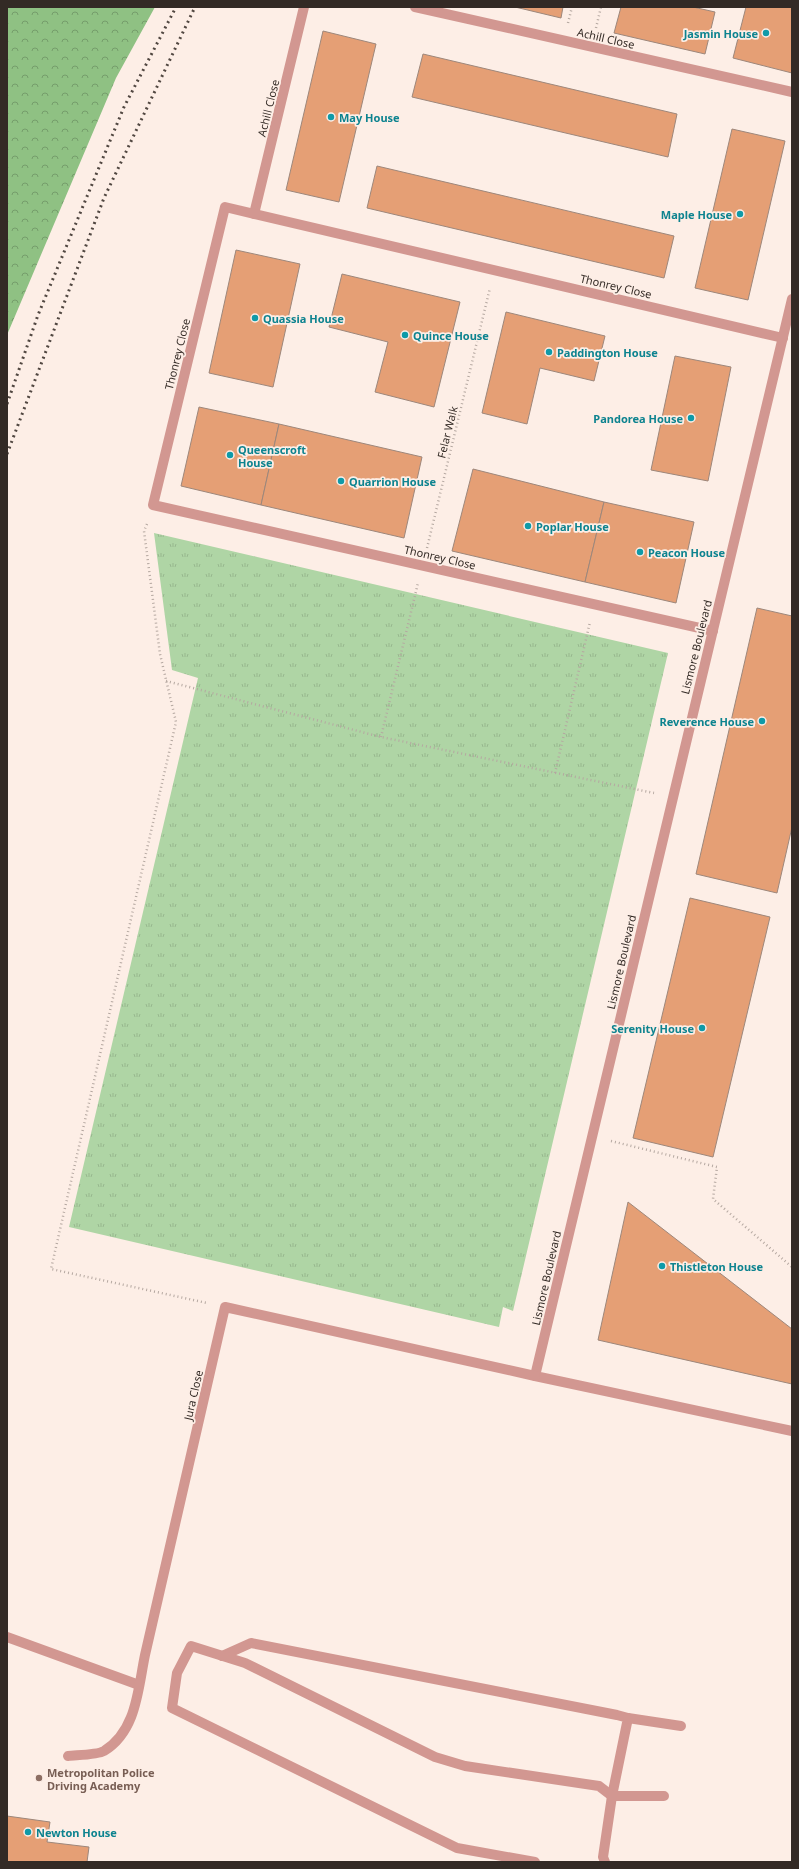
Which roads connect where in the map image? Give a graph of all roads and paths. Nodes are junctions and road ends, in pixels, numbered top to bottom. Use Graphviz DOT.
graph roads {
  1 [pos="304,7"];
  2 [pos="415,7"];
  3 [pos="792,92"];
  4 [pos="254,214"];
  5 [pos="495,270"];
  6 [pos="792,299"];
  7 [pos="783,338"];
  8 [pos="153,505"];
  9 [pos="422,566"];
  10 [pos="595,604"];
  11 [pos="713,631"];
  12 [pos="166,681"];
  13 [pos="381,737"];
  14 [pos="555,773"];
  15 [pos="673,797"];
  16 [pos="592,1136"];
  17 [pos="792,1266"];
  18 [pos="225,1307"];
  19 [pos="535,1376"];
  20 [pos="792,1431"];
  21 [pos="7,1637"];
  22 [pos="222,1656"];
  23 [pos="139,1685"];
  24 [pos="628,1718"];
  25 [pos="681,1726"];
  26 [pos="68,1756"];
  27 [pos="612,1796"];
  28 [pos="664,1796"];
  29 [pos="535,1862"];
  30 [pos="605,1862"];
  1 -- 4 [label="street, Achill Close"];
  2 -- 3 [label="street, Achill Close"];
  4 -- 5 [label="street, Thonrey Close"];
  4 -- 8 [label="street, Thonrey Close"];
  5 -- 7 [label="street, Thonrey Close"];
  5 -- 9 [label="path, Felar Walk"];
  6 -- 7 [label="street, Lismore Boulevard"];
  7 -- 11 [label="street, Lismore Boulevard"];
  8 -- 9 [label="street, Thonrey Close"];
  8 -- 12 [label="path"];
  9 -- 10 [label="street, Thonrey Close"];
  9 -- 13 [label="path, Felar Walk"];
  10 -- 11 [label="street, Thonrey Close"];
  10 -- 14 [label="path"];
  11 -- 15 [label="street, Lismore Boulevard"];
  12 -- 13 [label="path"];
  12 -- 18 [label="path"];
  13 -- 14 [label="path"];
  14 -- 15 [label="path"];
  15 -- 16 [label="street, Lismore Boulevard"];
  16 -- 17 [label="path"];
  16 -- 19 [label="street, Lismore Boulevard"];
  18 -- 19 [label="street"];
  18 -- 23 [label="street, Jura Close"];
  19 -- 20 [label="street"];
  21 -- 23 [label="street"];
  22 -- 24 [label="street"];
  22 -- 27 [label="street"];
  22 -- 29 [label="street"];
  23 -- 26 [label="street, Jura Close"];
  24 -- 25 [label="street"];
  24 -- 27 [label="street"];
  27 -- 28 [label="street"];
  27 -- 30 [label="street"];
}
